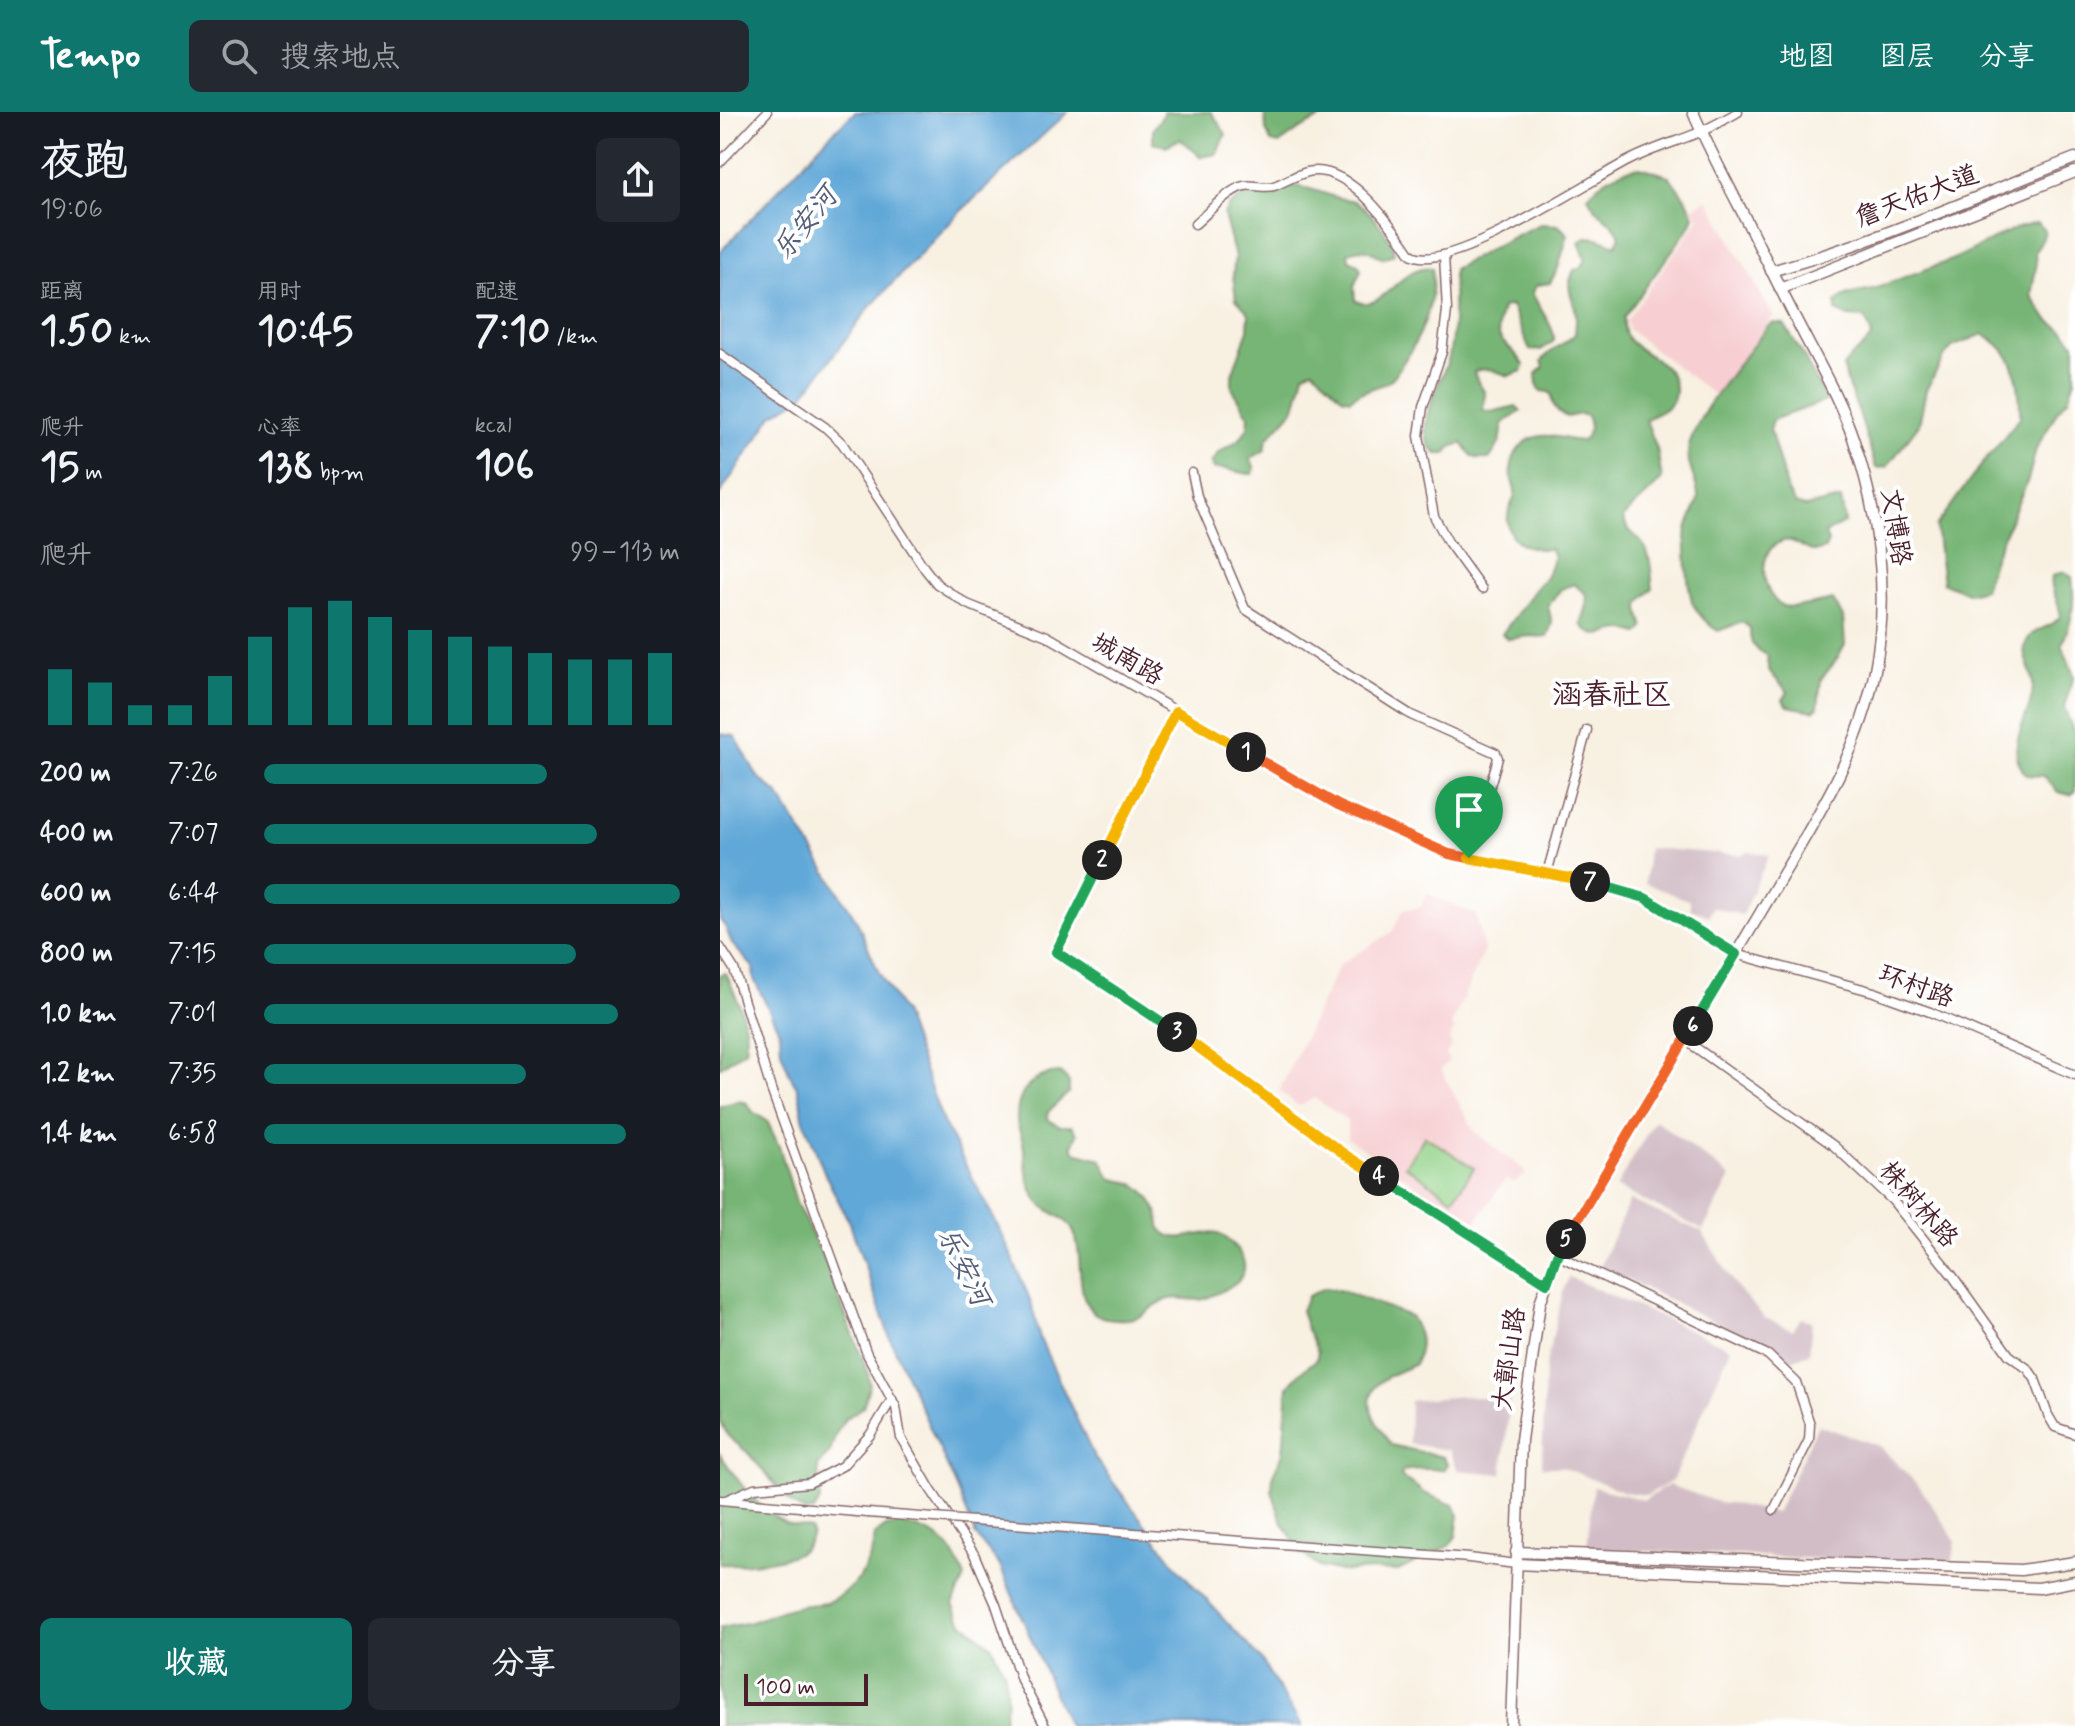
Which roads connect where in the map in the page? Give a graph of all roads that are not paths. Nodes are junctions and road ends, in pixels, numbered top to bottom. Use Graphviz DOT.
graph roads {
  1 [pos="767,112"];
  2 [pos="1693,112"];
  3 [pos="1738,112"];
  4 [pos="1701,131"];
  5 [pos="2075,158"];
  6 [pos="720,162"];
  7 [pos="2075,172"];
  8 [pos="1195,224"];
  9 [pos="1444,256"];
  10 [pos="1771,271"];
  11 [pos="1780,289"];
  12 [pos="720,354"];
  13 [pos="1192,473"];
  14 [pos="1482,589"];
  15 [pos="1176,711"];
  16 [pos="1587,730"];
  17 [pos="1469,858"];
  18 [pos="1547,873"];
  19 [pos="720,947"];
  20 [pos="1736,954"];
  21 [pos="1685,1040"];
  22 [pos="2075,1075"];
  23 [pos="1557,1255"];
  24 [pos="1547,1283"];
  25 [pos="892,1399"];
  26 [pos="2075,1434"];
  27 [pos="723,1500"];
  28 [pos="1774,1510"];
  29 [pos="1516,1552"];
  30 [pos="2075,1562"];
  31 [pos="1516,1564"];
  32 [pos="2075,1581"];
  33 [pos="1045,1726"];
  34 [pos="1511,1726"];
  1 -- 6 [label="street"];
  2 -- 4 [label="main road, 文博路"];
  3 -- 4 [label="street"];
  4 -- 9 [label="street"];
  4 -- 10 [label="main road, 文博路"];
  5 -- 10 [label="main road, 詹天佑大道"];
  7 -- 11 [label="main road, 詹天佑大道"];
  8 -- 9 [label="street"];
  9 -- 14 [label="street"];
  10 -- 11 [label="main road, 文博路"];
  11 -- 20 [label="main road, 文博路"];
  12 -- 15 [label="street, 城南路"];
  13 -- 17 [label="street"];
  15 -- 17 [label="street, 城南路"];
  15 -- 24 [label="street"];
  16 -- 18 [label="street"];
  17 -- 18 [label="street, 城南路"];
  18 -- 20 [label="street, 城南路"];
  19 -- 25 [label="street"];
  20 -- 21 [label="main road, 大鄣山路"];
  20 -- 22 [label="street, 环村路"];
  21 -- 23 [label="main road, 大鄣山路"];
  21 -- 26 [label="street, 株树林路"];
  23 -- 24 [label="main road, 大鄣山路"];
  23 -- 28 [label="street"];
  24 -- 29 [label="main road, 大鄣山路"];
  25 -- 27 [label="street"];
  25 -- 33 [label="street"];
  27 -- 31 [label="street, bridge"];
  29 -- 30 [label="main road"];
  29 -- 31 [label="main road, 大鄣山路"];
  31 -- 32 [label="main road"];
  31 -- 34 [label="main road, 大鄣山路"];
}
